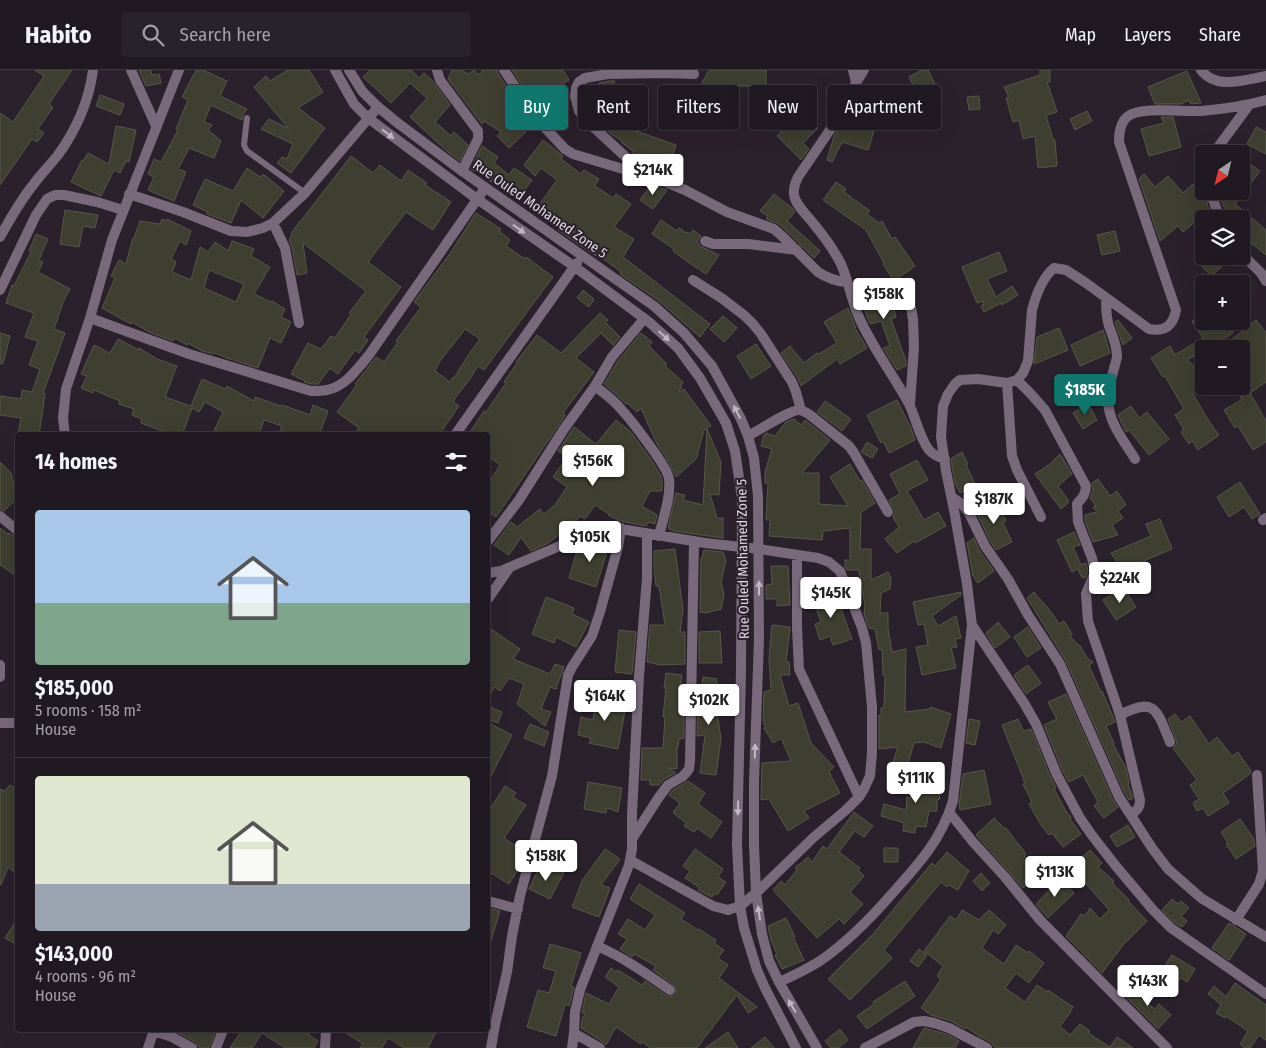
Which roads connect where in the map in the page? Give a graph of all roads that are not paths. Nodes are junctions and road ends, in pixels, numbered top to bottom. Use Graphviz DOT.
graph roads {
  1 [pos="93,70"];
  2 [pos="131,70"];
  3 [pos="179,70"];
  4 [pos="335,70"];
  5 [pos="349,70"];
  6 [pos="438,70"];
  7 [pos="504,70"];
  8 [pos="853,70"];
  9 [pos="864,70"];
  10 [pos="1201,70"];
  11 [pos="694,74"];
  12 [pos="1266,76"];
  13 [pos="856,82"];
  14 [pos="1266,100"];
  15 [pos="1249,105"];
  16 [pos="378,107"];
  17 [pos="247,118"];
  18 [pos="368,118"];
  19 [pos="156,126"];
  20 [pos="1220,145"];
  21 [pos="462,171"];
  22 [pos="645,174"];
  23 [pos="485,188"];
  24 [pos="305,192"];
  25 [pos="129,194"];
  26 [pos="476,200"];
  27 [pos="123,210"];
  28 [pos="273,223"];
  29 [pos="0,237"];
  30 [pos="705,240"];
  31 [pos="797,250"];
  32 [pos="582,256"];
  33 [pos="1250,263"];
  34 [pos="575,267"];
  35 [pos="693,280"];
  36 [pos="1266,281"];
  37 [pos="846,282"];
  38 [pos="0,290"];
  39 [pos="906,298"];
  40 [pos="1106,298"];
  41 [pos="90,318"];
  42 [pos="644,319"];
  43 [pos="299,323"];
  44 [pos="1012,381"];
  45 [pos="595,386"];
  46 [pos="910,406"];
  47 [pos="801,410"];
  48 [pos="65,432"];
  49 [pos="457,432"];
  50 [pos="748,436"];
  51 [pos="944,459"];
  52 [pos="1136,459"];
  53 [pos="952,497"];
  54 [pos="888,512"];
  55 [pos="0,516"];
  56 [pos="1041,517"];
  57 [pos="15,528"];
  58 [pos="621,528"];
  59 [pos="647,534"];
  60 [pos="659,536"];
  61 [pos="490,538"];
  62 [pos="694,541"];
  63 [pos="742,548"];
  64 [pos="759,549"];
  65 [pos="797,555"];
  66 [pos="510,567"];
  67 [pos="490,573"];
  68 [pos="490,596"];
  69 [pos="972,625"];
  70 [pos="0,665"];
  71 [pos="0,677"];
  72 [pos="1120,715"];
  73 [pos="0,723"];
  74 [pos="15,723"];
  75 [pos="1170,742"];
  76 [pos="1257,776"];
  77 [pos="859,797"];
  78 [pos="950,812"];
  79 [pos="1131,815"];
  80 [pos="632,839"];
  81 [pos="630,860"];
  82 [pos="1264,868"];
  83 [pos="756,893"];
  84 [pos="490,902"];
  85 [pos="740,906"];
  86 [pos="518,909"];
  87 [pos="1236,920"];
  88 [pos="1266,937"];
  89 [pos="597,946"];
  90 [pos="779,982"];
  91 [pos="670,990"];
  92 [pos="1266,994"];
  93 [pos="153,1032"];
  94 [pos="159,1032"];
  95 [pos="222,1032"];
  96 [pos="326,1032"];
  97 [pos="574,1033"];
  98 [pos="148,1048"];
  99 [pos="192,1048"];
  100 [pos="216,1048"];
  101 [pos="324,1048"];
  102 [pos="491,1048"];
  103 [pos="572,1048"];
  104 [pos="600,1048"];
  105 [pos="796,1048"];
  106 [pos="817,1048"];
  107 [pos="865,1048"];
  108 [pos="987,1048"];
  109 [pos="1167,1048"];
  1 -- 29 [label="street"];
  2 -- 19 [label="street"];
  3 -- 19 [label="street"];
  4 -- 18 [label="street, Rue Ouled Mohamed Zone 5"];
  5 -- 16 [label="street, Rue Ouled Mohamed Zone 5"];
  6 -- 21 [label="street"];
  7 -- 22 [label="street"];
  8 -- 13 [label="street"];
  9 -- 13 [label="street"];
  10 -- 12 [label="street"];
  11 -- 22 [label="street"];
  13 -- 37 [label="street"];
  14 -- 15 [label="street"];
  15 -- 20 [label="street"];
  15 -- 40 [label="street"];
  16 -- 18 [label="street"];
  16 -- 21 [label="street, Rue Ouled Mohamed Zone 5"];
  17 -- 24 [label="lane"];
  18 -- 24 [label="street"];
  18 -- 26 [label="street, Rue Ouled Mohamed Zone 5, one-way"];
  19 -- 25 [label="street"];
  21 -- 23 [label="street, Rue Ouled Mohamed Zone 5"];
  22 -- 31 [label="street"];
  23 -- 26 [label="street"];
  23 -- 32 [label="street, Rue Ouled Mohamed Zone 5"];
  24 -- 28 [label="street"];
  25 -- 27 [label="street"];
  25 -- 28 [label="street"];
  26 -- 34 [label="street, Rue Ouled Mohamed Zone 5, one-way"];
  26 -- 41 [label="street"];
  27 -- 38 [label="street"];
  27 -- 41 [label="street"];
  28 -- 43 [label="street"];
  30 -- 31 [label="street"];
  31 -- 37 [label="street"];
  32 -- 34 [label="street"];
  50 -- 32 [label="street, Rue Ouled Mohamed Zone 5, one-way"];
  33 -- 36 [label="street"];
  34 -- 42 [label="street, Rue Ouled Mohamed Zone 5"];
  34 -- 49 [label="street"];
  35 -- 47 [label="street"];
  37 -- 46 [label="street"];
  39 -- 46 [label="street"];
  40 -- 44 [label="street"];
  40 -- 52 [label="street"];
  41 -- 48 [label="street"];
  42 -- 45 [label="street"];
  42 -- 63 [label="street, Rue Ouled Mohamed Zone 5, one-way"];
  44 -- 51 [label="street"];
  44 -- 56 [label="street"];
  44 -- 72 [label="street"];
  45 -- 60 [label="street"];
  45 -- 61 [label="street"];
  46 -- 51 [label="street"];
  47 -- 50 [label="street"];
  47 -- 54 [label="street"];
  50 -- 64 [label="street, Rue Ouled Mohamed Zone 5"];
  51 -- 53 [label="street"];
  53 -- 69 [label="street"];
  53 -- 79 [label="street"];
  55 -- 57 [label="street"];
  58 -- 59 [label="street"];
  58 -- 66 [label="street"];
  58 -- 86 [label="street"];
  59 -- 60 [label="street"];
  59 -- 80 [label="street"];
  60 -- 62 [label="street"];
  62 -- 63 [label="street"];
  62 -- 80 [label="street"];
  63 -- 64 [label="street"];
  63 -- 85 [label="street, Rue Ouled Mohamed Zone 5, one-way"];
  64 -- 65 [label="street"];
  83 -- 64 [label="street, Rue Ouled Mohamed Zone 5, one-way"];
  65 -- 77 [label="street"];
  65 -- 77 [label="street"];
  66 -- 67 [label="street"];
  66 -- 68 [label="street"];
  69 -- 78 [label="street"];
  69 -- 92 [label="street"];
  70 -- 71 [label="street"];
  72 -- 75 [label="street"];
  72 -- 79 [label="street"];
  73 -- 74 [label="street"];
  76 -- 82 [label="street"];
  77 -- 83 [label="street"];
  78 -- 90 [label="street"];
  78 -- 109 [label="street"];
  79 -- 87 [label="street"];
  80 -- 81 [label="street"];
  81 -- 85 [label="street"];
  81 -- 89 [label="street"];
  82 -- 87 [label="street"];
  83 -- 85 [label="street"];
  90 -- 83 [label="street, Rue Ouled Mohamed Zone 5, one-way"];
  84 -- 86 [label="street"];
  85 -- 105 [label="street, Rue Ouled Mohamed Zone 5"];
  86 -- 102 [label="street"];
  87 -- 88 [label="street"];
  89 -- 91 [label="street"];
  89 -- 97 [label="street"];
  106 -- 90 [label="street, Rue Ouled Mohamed Zone 5, one-way"];
  93 -- 98 [label="street"];
  94 -- 99 [label="street"];
  95 -- 100 [label="street"];
  96 -- 101 [label="street"];
  97 -- 103 [label="street"];
  97 -- 104 [label="street"];
  107 -- 108 [label="street"];
}
